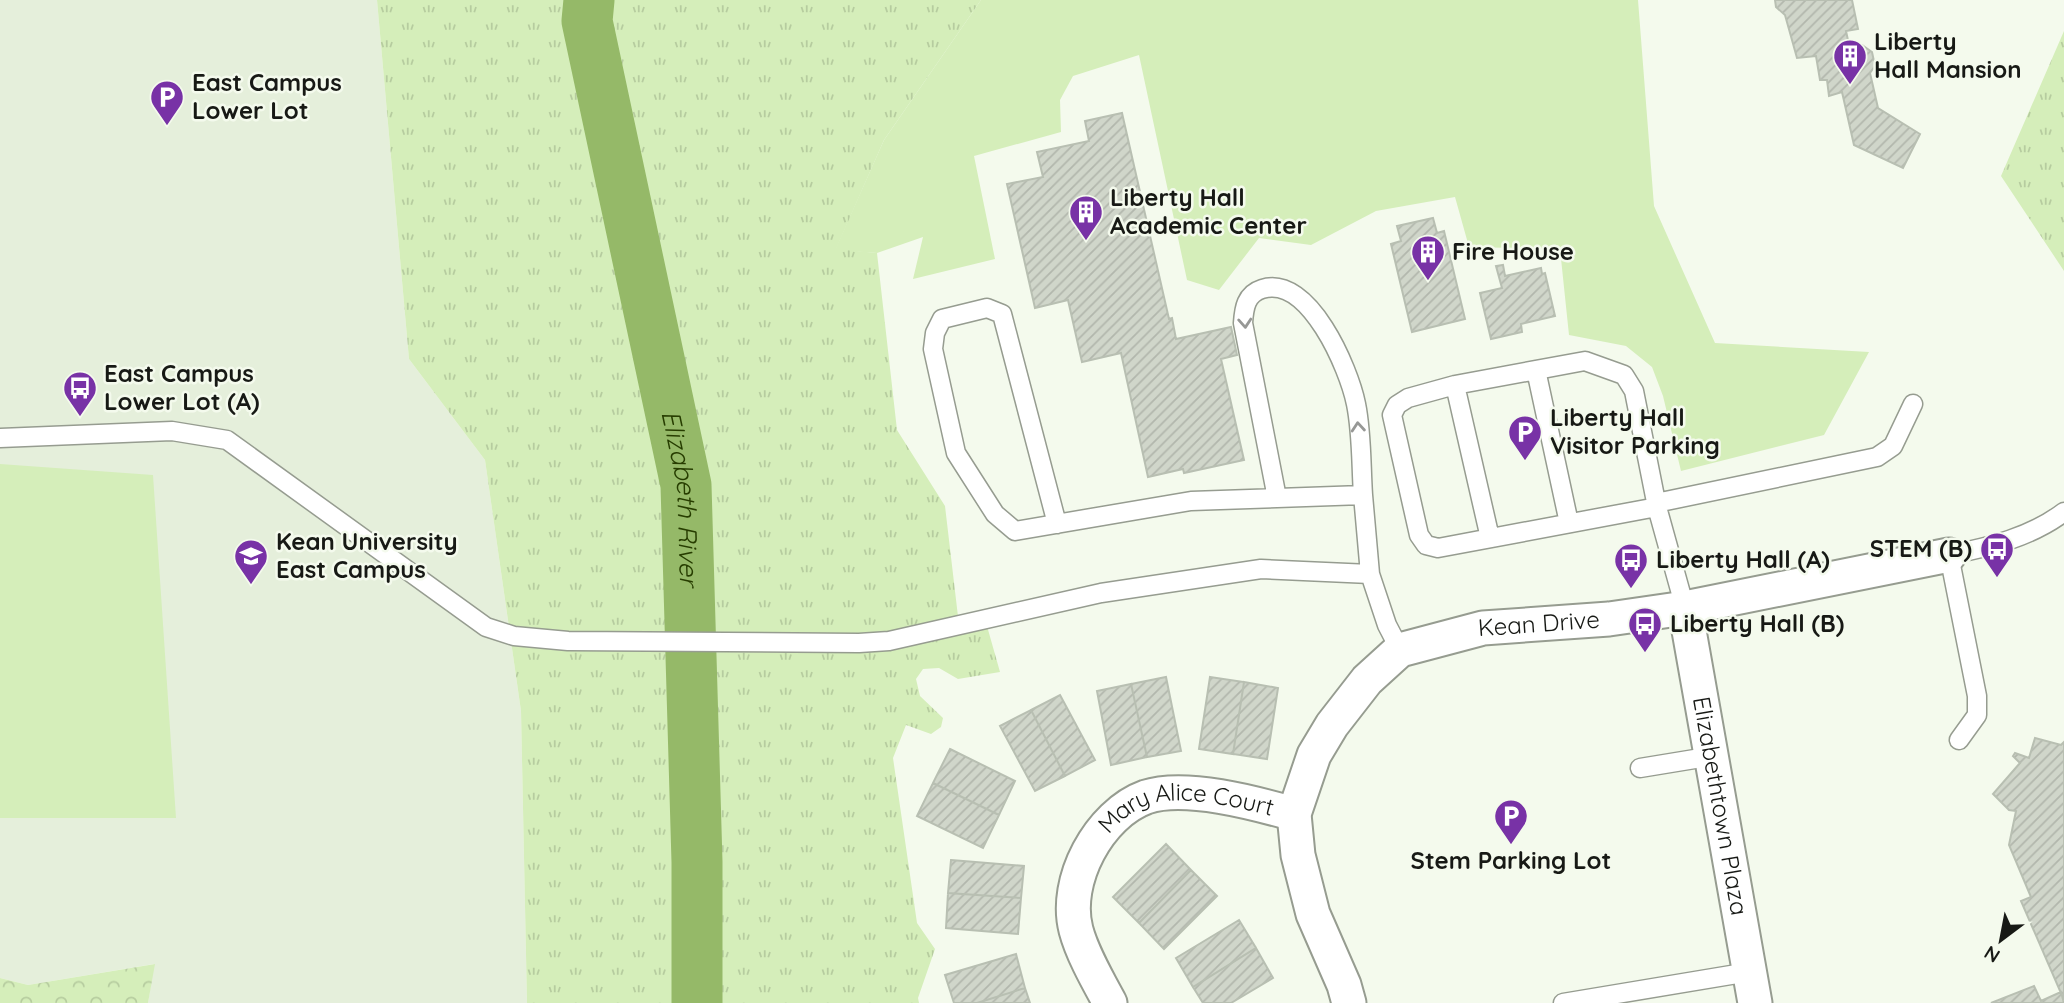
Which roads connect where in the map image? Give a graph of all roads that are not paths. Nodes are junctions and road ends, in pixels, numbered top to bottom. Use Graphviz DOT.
graph roads {
  1 [pos="1536,370"];
  2 [pos="1455,385"];
  3 [pos="1913,404"];
  4 [pos="0,438"];
  5 [pos="1363,495"];
  6 [pos="1277,498"];
  7 [pos="1657,505"];
  8 [pos="2064,512"];
  9 [pos="1569,523"];
  10 [pos="1057,524"];
  11 [pos="1490,538"];
  12 [pos="1949,555"];
  13 [pos="1370,574"];
  14 [pos="1685,608"];
  15 [pos="1400,650"];
  16 [pos="1959,740"];
  17 [pos="1713,756"];
  18 [pos="1640,768"];
  19 [pos="1294,814"];
  20 [pos="1752,987"];
  21 [pos="1110,1003"];
  22 [pos="1349,1003"];
  23 [pos="1563,1003"];
  1 -- 2 [label="lane"];
  1 -- 7 [label="lane"];
  1 -- 9 [label="lane"];
  2 -- 11 [label="lane"];
  2 -- 11 [label="lane"];
  3 -- 7 [label="lane"];
  4 -- 13 [label="lane"];
  5 -- 6 [label="lane"];
  5 -- 6 [label="lane, one-way"];
  5 -- 13 [label="lane"];
  6 -- 10 [label="lane"];
  7 -- 9 [label="lane"];
  7 -- 14 [label="lane"];
  8 -- 12 [label="lane, Kean Drive"];
  9 -- 11 [label="lane"];
  10 -- 10 [label="lane"];
  12 -- 14 [label="street, Kean Drive"];
  12 -- 16 [label="lane"];
  13 -- 15 [label="lane"];
  14 -- 15 [label="street, Kean Drive"];
  14 -- 17 [label="street, Elizabethtown Plaza"];
  15 -- 19 [label="street, Kean Drive"];
  17 -- 18 [label="lane"];
  17 -- 20 [label="street, Elizabethtown Plaza"];
  19 -- 21 [label="street, Mary Alice Court"];
  19 -- 22 [label="street, Kean Drive"];
  20 -- 23 [label="lane"];
}
